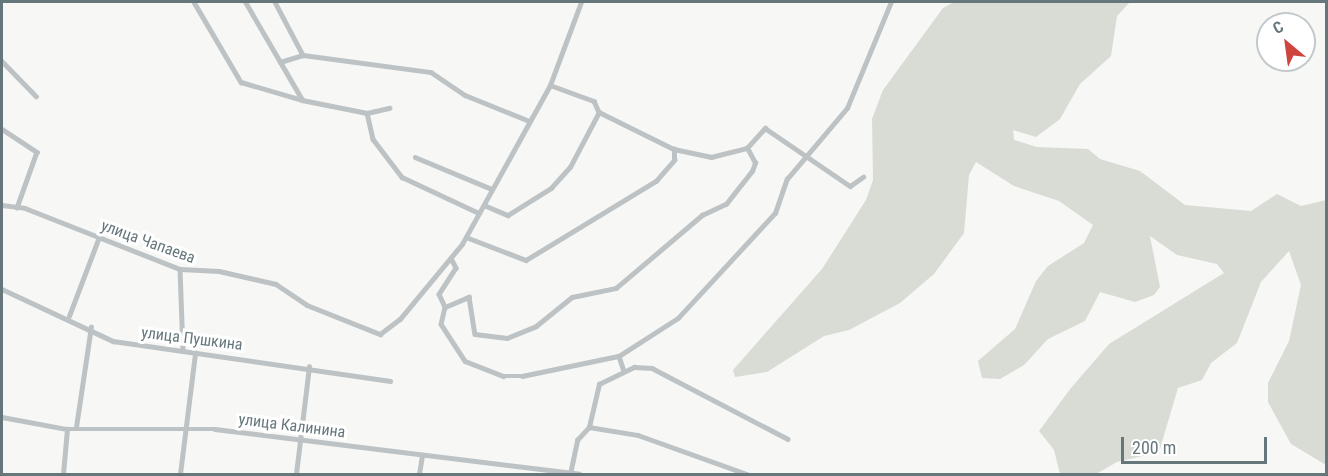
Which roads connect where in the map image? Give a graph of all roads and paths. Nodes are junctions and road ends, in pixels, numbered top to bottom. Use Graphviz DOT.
graph roads {
  1 [pos="194,2"];
  2 [pos="245,2"];
  3 [pos="275,2"];
  4 [pos="581,2"];
  5 [pos="891,2"];
  6 [pos="303,56"];
  7 [pos="2,61"];
  8 [pos="280,62"];
  9 [pos="550,84"];
  10 [pos="36,96"];
  11 [pos="302,100"];
  12 [pos="389,108"];
  13 [pos="599,112"];
  14 [pos="367,113"];
  15 [pos="527,120"];
  16 [pos="2,129"];
  17 [pos="747,148"];
  18 [pos="674,149"];
  19 [pos="808,154"];
  20 [pos="415,157"];
  21 [pos="863,177"];
  22 [pos="492,189"];
  23 [pos="2,205"];
  24 [pos="484,205"];
  25 [pos="17,208"];
  26 [pos="479,213"];
  27 [pos="99,237"];
  28 [pos="466,237"];
  29 [pos="451,258"];
  30 [pos="180,269"];
  31 [pos="2,289"];
  32 [pos="445,307"];
  33 [pos="69,316"];
  34 [pos="91,327"];
  35 [pos="183,350"];
  36 [pos="195,353"];
  37 [pos="619,356"];
  38 [pos="309,367"];
  39 [pos="624,371"];
  40 [pos="390,381"];
  41 [pos="2,417"];
  42 [pos="589,426"];
  43 [pos="76,427"];
  44 [pos="186,427"];
  45 [pos="67,429"];
  46 [pos="300,437"];
  47 [pos="788,439"];
  48 [pos="422,455"];
  49 [pos="63,474"];
  50 [pos="180,474"];
  51 [pos="296,474"];
  52 [pos="419,474"];
  53 [pos="570,474"];
  54 [pos="579,474"];
  55 [pos="747,474"];
  1 -- 11 [label="street"];
  2 -- 8 [label="street"];
  3 -- 6 [label="street"];
  4 -- 9 [label="street, улица Чапаева"];
  5 -- 19 [label="street"];
  6 -- 8 [label="street"];
  6 -- 15 [label="street"];
  7 -- 10 [label="street"];
  8 -- 11 [label="street"];
  9 -- 13 [label="street"];
  9 -- 15 [label="street, улица Чапаева"];
  11 -- 14 [label="street"];
  12 -- 14 [label="street"];
  13 -- 18 [label="street"];
  13 -- 24 [label="street"];
  14 -- 26 [label="street"];
  15 -- 22 [label="street, улица Чапаева"];
  16 -- 25 [label="street"];
  17 -- 18 [label="street"];
  17 -- 19 [label="street"];
  17 -- 32 [label="street"];
  18 -- 28 [label="street"];
  19 -- 21 [label="street"];
  19 -- 37 [label="street"];
  20 -- 22 [label="street"];
  22 -- 24 [label="street, улица Чапаева"];
  23 -- 25 [label="street, улица Чапаева"];
  24 -- 26 [label="street, улица Чапаева"];
  25 -- 27 [label="street, улица Чапаева"];
  26 -- 28 [label="street, улица Чапаева"];
  27 -- 30 [label="street, улица Чапаева"];
  27 -- 33 [label="street"];
  28 -- 29 [label="street, улица Чапаева"];
  29 -- 30 [label="street, улица Чапаева"];
  29 -- 32 [label="street"];
  30 -- 35 [label="street"];
  31 -- 33 [label="street, улица Пушкина"];
  32 -- 37 [label="street"];
  33 -- 34 [label="street, улица Пушкина"];
  34 -- 35 [label="street, улица Пушкина"];
  34 -- 43 [label="street"];
  35 -- 36 [label="street, улица Пушкина"];
  36 -- 38 [label="street, улица Пушкина"];
  36 -- 44 [label="street"];
  37 -- 39 [label="street"];
  38 -- 40 [label="street, улица Пушкина"];
  38 -- 46 [label="street"];
  39 -- 42 [label="street"];
  39 -- 47 [label="street"];
  41 -- 45 [label="street, улица Калинина"];
  42 -- 53 [label="street"];
  42 -- 55 [label="street"];
  43 -- 44 [label="street, улица Калинина"];
  43 -- 45 [label="street, улица Калинина"];
  44 -- 46 [label="street, улица Калинина"];
  44 -- 50 [label="street"];
  45 -- 49 [label="street"];
  46 -- 48 [label="street, улица Калинина"];
  46 -- 51 [label="street"];
  48 -- 52 [label="street"];
  48 -- 53 [label="street, улица Калинина"];
  53 -- 54 [label="street, улица Калинина"];
}
